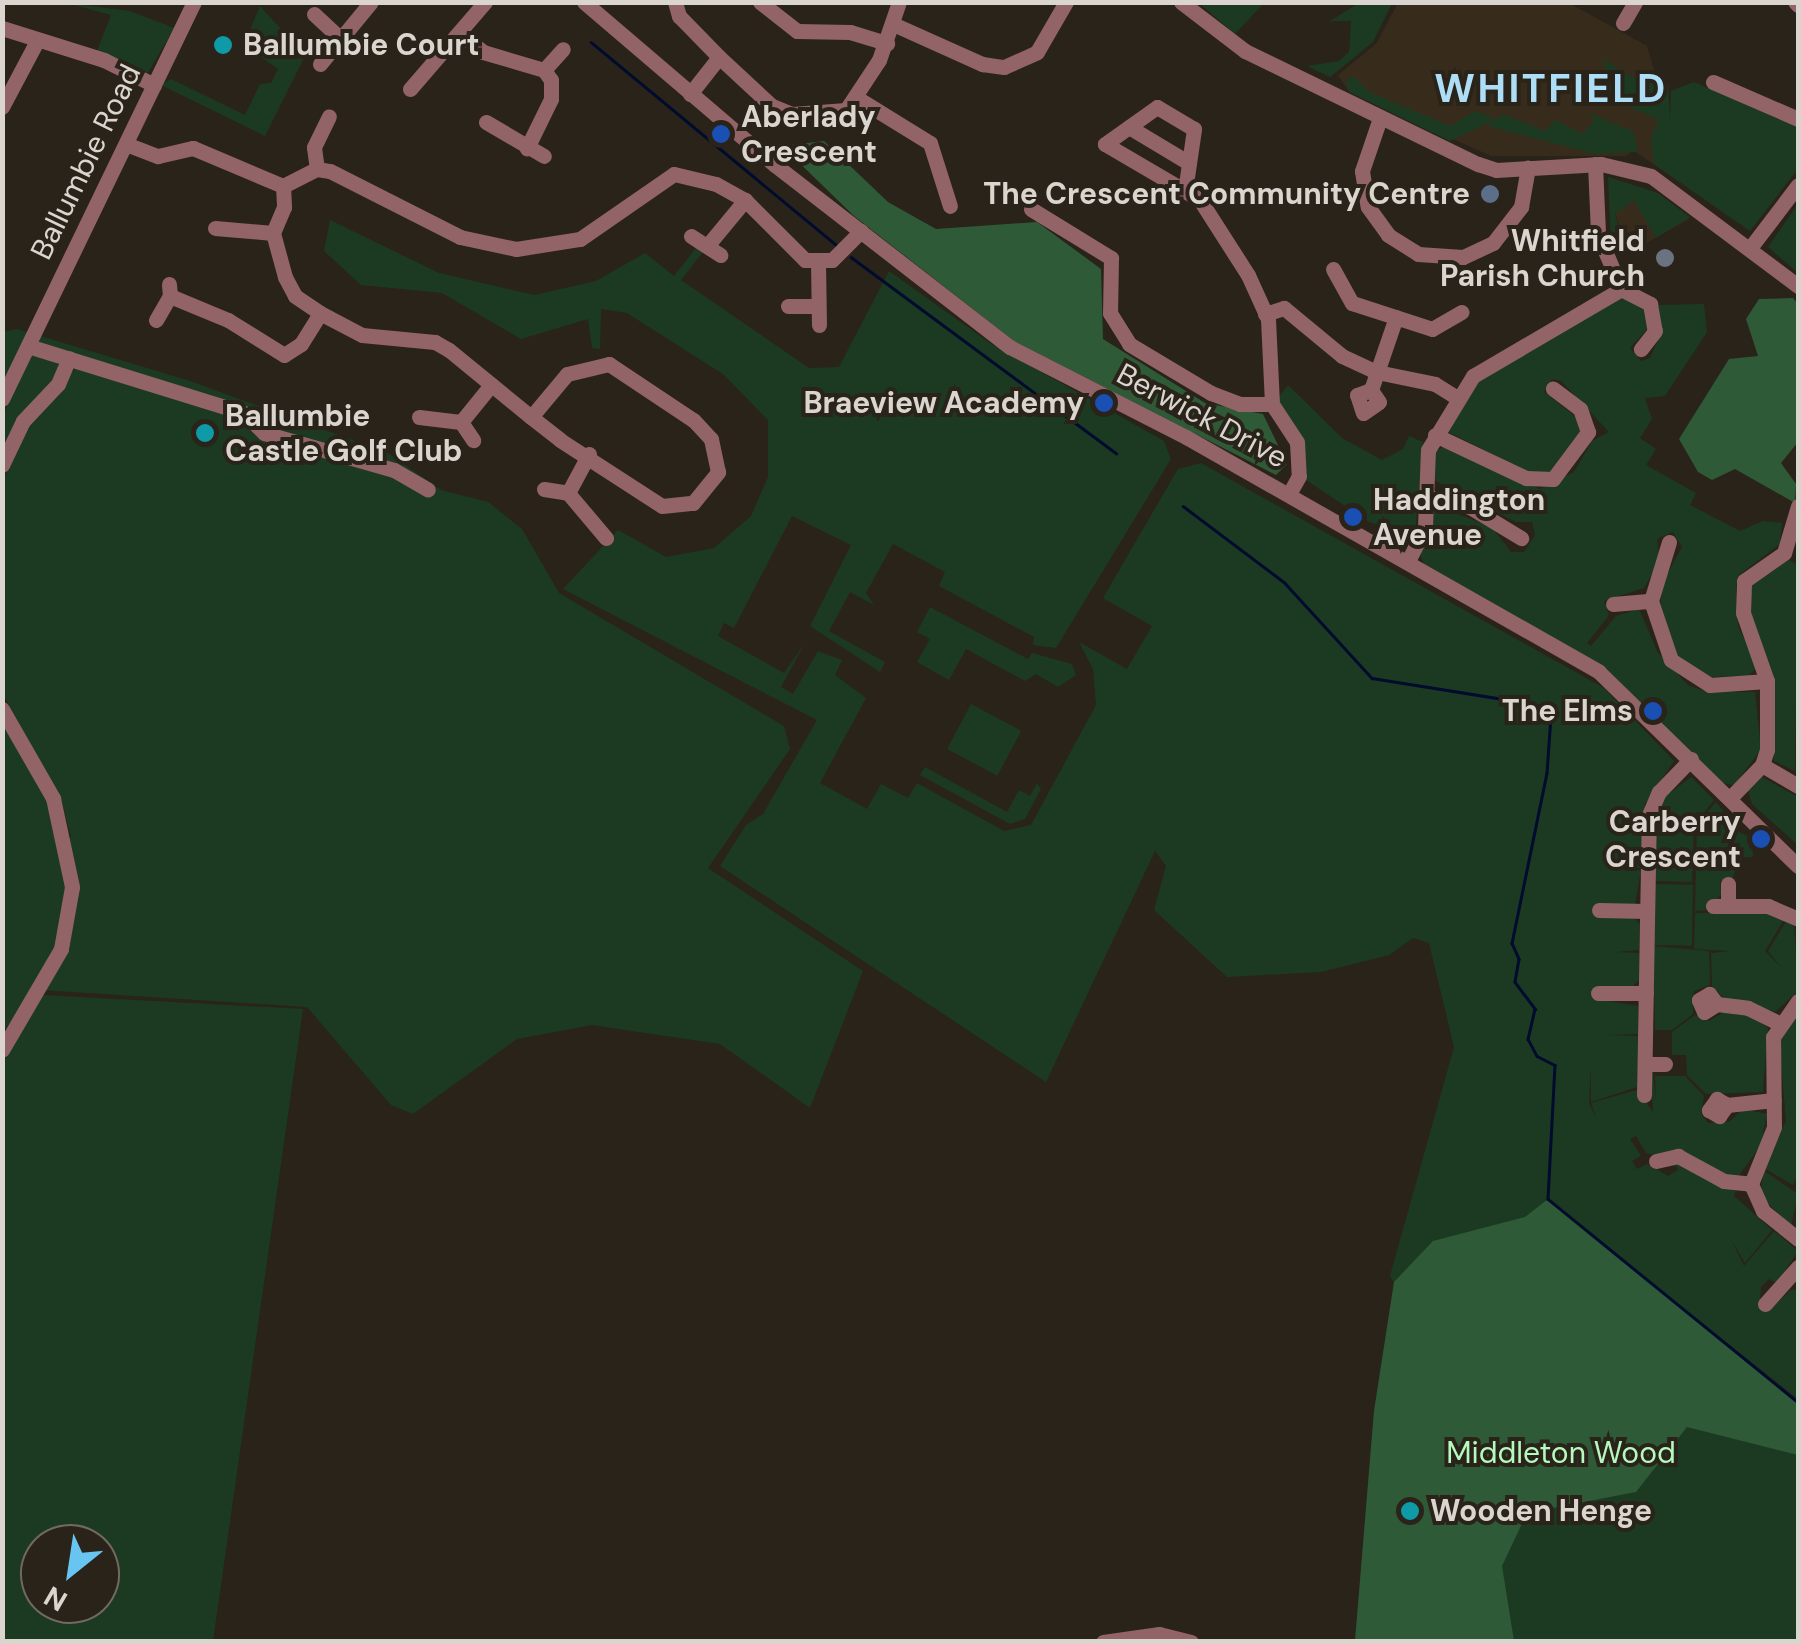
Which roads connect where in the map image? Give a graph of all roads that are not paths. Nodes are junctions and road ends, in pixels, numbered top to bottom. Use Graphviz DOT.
graph roads {
  1 [pos="194,2"];
  2 [pos="371,2"];
  3 [pos="584,2"];
  4 [pos="675,2"];
  5 [pos="760,2"];
  6 [pos="899,2"];
  7 [pos="1066,2"];
  8 [pos="1181,2"];
  9 [pos="1634,2"];
  10 [pos="481,4"];
  11 [pos="314,14"];
  12 [pos="1623,23"];
  13 [pos="893,24"];
  14 [pos="2,28"];
  15 [pos="459,33"];
  16 [pos="340,39"];
  17 [pos="37,41"];
  18 [pos="887,43"];
  19 [pos="563,48"];
  20 [pos="719,57"];
  21 [pos="320,64"];
  22 [pos="544,70"];
  23 [pos="1712,82"];
  24 [pos="154,85"];
  25 [pos="410,89"];
  26 [pos="690,94"];
  27 [pos="857,98"];
  28 [pos="2,107"];
  29 [pos="329,116"];
  30 [pos="1798,119"];
  31 [pos="1379,121"];
  32 [pos="486,122"];
  33 [pos="1129,127"];
  34 [pos="126,144"];
  35 [pos="526,148"];
  36 [pos="544,156"];
  37 [pos="1189,163"];
  38 [pos="1595,164"];
  39 [pos="1528,168"];
  40 [pos="317,169"];
  41 [pos="283,186"];
  42 [pos="1798,186"];
  43 [pos="1185,191"];
  44 [pos="745,200"];
  45 [pos="950,206"];
  46 [pos="1032,209"];
  47 [pos="215,228"];
  48 [pos="861,231"];
  49 [pos="273,234"];
  50 [pos="692,236"];
  51 [pos="1750,248"];
  52 [pos="818,262"];
  53 [pos="1332,270"];
  54 [pos="1798,286"];
  55 [pos="1621,288"];
  56 [pos="788,306"];
  57 [pos="818,306"];
  58 [pos="1460,312"];
  59 [pos="320,313"];
  60 [pos="1265,314"];
  61 [pos="1396,317"];
  62 [pos="156,320"];
  63 [pos="818,325"];
  64 [pos="28,346"];
  65 [pos="1641,349"];
  66 [pos="69,358"];
  67 [pos="1377,372"];
  68 [pos="491,384"];
  69 [pos="1553,389"];
  70 [pos="1371,390"];
  71 [pos="1456,396"];
  72 [pos="2,399"];
  73 [pos="1272,404"];
  74 [pos="419,417"];
  75 [pos="530,417"];
  76 [pos="461,422"];
  77 [pos="1435,435"];
  78 [pos="474,440"];
  79 [pos="589,454"];
  80 [pos="2,465"];
  81 [pos="544,489"];
  82 [pos="428,490"];
  83 [pos="568,493"];
  84 [pos="1290,494"];
  85 [pos="1426,496"];
  86 [pos="1798,506"];
  87 [pos="606,538"];
  88 [pos="1521,538"];
  89 [pos="1669,542"];
  90 [pos="1791,557"];
  91 [pos="1408,561"];
  92 [pos="1651,601"];
  93 [pos="1613,604"];
  94 [pos="1767,680"];
  95 [pos="2,708"];
  96 [pos="1691,760"];
  97 [pos="1762,765"];
  98 [pos="1797,782"];
  99 [pos="1730,798"];
  100 [pos="1798,866"];
  101 [pos="1728,884"];
  102 [pos="1599,910"];
  103 [pos="1647,911"];
  104 [pos="1798,919"];
  105 [pos="1598,993"];
  106 [pos="1646,993"];
  107 [pos="1798,1001"];
  108 [pos="1717,1004"];
  109 [pos="1780,1023"];
  110 [pos="2,1050"];
  111 [pos="1645,1064"];
  112 [pos="1665,1064"];
  113 [pos="1644,1095"];
  114 [pos="1774,1100"];
  115 [pos="1726,1106"];
  116 [pos="1656,1161"];
  117 [pos="1750,1184"];
  118 [pos="1798,1239"];
  119 [pos="1798,1266"];
  120 [pos="1765,1304"];
  121 [pos="1103,1642"];
  122 [pos="1191,1642"];
  1 -- 24 [label="street, Ballumbie Road"];
  2 -- 16 [label="street"];
  3 -- 26 [label="street, Berwick Drive"];
  4 -- 20 [label="street"];
  5 -- 18 [label="street"];
  6 -- 13 [label="street"];
  7 -- 13 [label="street"];
  8 -- 31 [label="street"];
  9 -- 12 [label="street"];
  10 -- 15 [label="street"];
  11 -- 16 [label="street"];
  13 -- 18 [label="street"];
  14 -- 17 [label="street"];
  15 -- 22 [label="street"];
  15 -- 25 [label="street"];
  16 -- 21 [label="street"];
  17 -- 24 [label="street"];
  17 -- 28 [label="street"];
  18 -- 27 [label="street"];
  19 -- 22 [label="street"];
  20 -- 26 [label="street"];
  20 -- 27 [label="street"];
  22 -- 35 [label="street"];
  23 -- 30 [label="street"];
  24 -- 34 [label="street, Ballumbie Road"];
  26 -- 48 [label="street, Berwick Drive"];
  27 -- 45 [label="street"];
  29 -- 40 [label="street"];
  31 -- 39 [label="street"];
  31 -- 39 [label="street"];
  32 -- 35 [label="street"];
  33 -- 37 [label="street"];
  33 -- 37 [label="street"];
  33 -- 43 [label="street"];
  34 -- 41 [label="street"];
  34 -- 64 [label="street, Ballumbie Road"];
  35 -- 36 [label="street"];
  37 -- 43 [label="street"];
  38 -- 39 [label="street"];
  38 -- 51 [label="street"];
  38 -- 55 [label="street"];
  40 -- 41 [label="street"];
  40 -- 44 [label="street"];
  41 -- 49 [label="street"];
  42 -- 51 [label="street"];
  43 -- 60 [label="street"];
  44 -- 50 [label="street"];
  44 -- 52 [label="street"];
  46 -- 73 [label="street"];
  47 -- 49 [label="street"];
  48 -- 52 [label="street"];
  48 -- 84 [label="street, Berwick Drive"];
  49 -- 59 [label="street"];
  51 -- 54 [label="street"];
  52 -- 57 [label="street"];
  53 -- 61 [label="street"];
  55 -- 65 [label="street"];
  55 -- 71 [label="street"];
  56 -- 57 [label="street"];
  57 -- 63 [label="street"];
  58 -- 61 [label="street"];
  59 -- 62 [label="street"];
  59 -- 68 [label="street"];
  60 -- 67 [label="street"];
  60 -- 73 [label="street"];
  61 -- 67 [label="street"];
  64 -- 66 [label="street"];
  64 -- 72 [label="street, Ballumbie Road"];
  66 -- 80 [label="street"];
  66 -- 82 [label="street"];
  67 -- 70 [label="street"];
  67 -- 71 [label="street"];
  68 -- 75 [label="street"];
  68 -- 76 [label="street"];
  69 -- 77 [label="street"];
  71 -- 77 [label="street"];
  73 -- 84 [label="street"];
  74 -- 76 [label="street"];
  75 -- 79 [label="street"];
  75 -- 79 [label="street"];
  76 -- 78 [label="street"];
  77 -- 85 [label="street"];
  79 -- 83 [label="street"];
  81 -- 83 [label="street"];
  83 -- 87 [label="street"];
  84 -- 91 [label="street, Berwick Drive"];
  85 -- 88 [label="street"];
  85 -- 91 [label="street"];
  86 -- 90 [label="street"];
  89 -- 92 [label="street"];
  90 -- 94 [label="street"];
  91 -- 96 [label="street, Berwick Drive"];
  92 -- 93 [label="street"];
  92 -- 94 [label="street"];
  94 -- 97 [label="street"];
  95 -- 110 [label="street"];
  96 -- 99 [label="street, Berwick Drive"];
  96 -- 103 [label="street"];
  97 -- 98 [label="street"];
  97 -- 99 [label="street"];
  99 -- 100 [label="street, Berwick Drive"];
  101 -- 104 [label="street"];
  102 -- 103 [label="street"];
  103 -- 106 [label="street"];
  105 -- 106 [label="street"];
  106 -- 111 [label="street"];
  107 -- 109 [label="street"];
  108 -- 109 [label="street"];
  109 -- 114 [label="street"];
  111 -- 112 [label="street"];
  111 -- 113 [label="street"];
  114 -- 115 [label="street"];
  114 -- 117 [label="street"];
  116 -- 117 [label="street"];
  117 -- 118 [label="street"];
  119 -- 120 [label="street"];
  121 -- 122 [label="street"];
}
